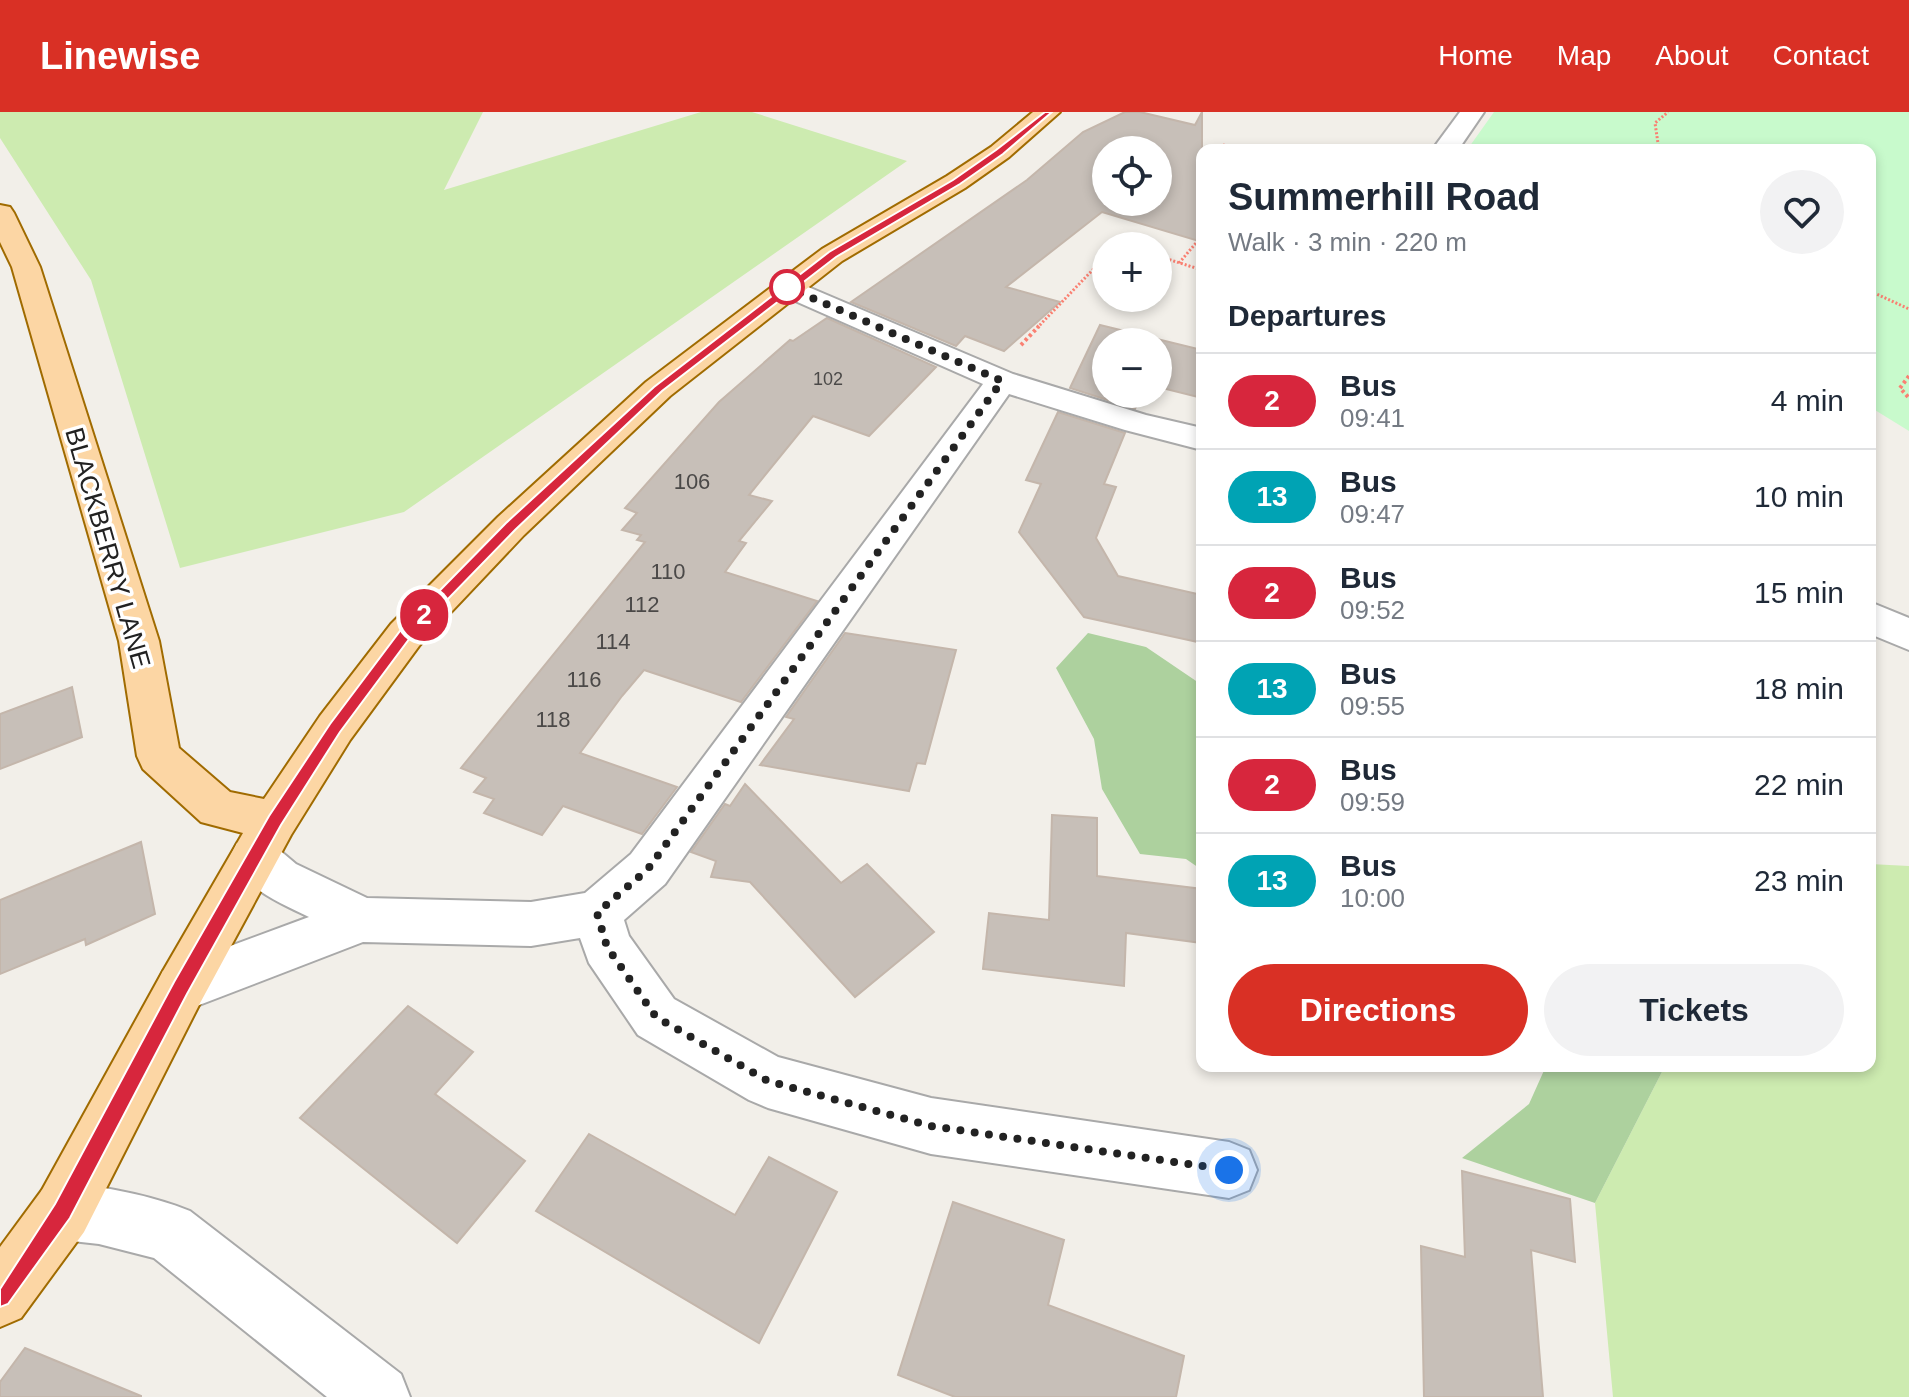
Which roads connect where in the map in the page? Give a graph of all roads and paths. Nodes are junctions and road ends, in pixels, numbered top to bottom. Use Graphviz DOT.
graph roads {
  1 [pos="1048,112"];
  2 [pos="1472,112"];
  3 [pos="1668,112"];
  4 [pos="1449,144"];
  5 [pos="1658,144"];
  6 [pos="0,213"];
  7 [pos="1196,243"];
  8 [pos="1172,261"];
  9 [pos="1179,263"];
  10 [pos="1196,268"];
  11 [pos="1092,272"];
  12 [pos="787,287"];
  13 [pos="1876,294"];
  14 [pos="1909,309"];
  15 [pos="1909,376"];
  16 [pos="996,379"];
  17 [pos="1909,398"];
  18 [pos="1196,438"];
  19 [pos="1876,620"];
  20 [pos="1909,635"];
  21 [pos="265,839"];
  22 [pos="597,913"];
  23 [pos="363,920"];
  24 [pos="181,988"];
  25 [pos="1229,1170"];
  26 [pos="63,1211"];
  27 [pos="0,1297"];
  28 [pos="378,1397"];
  1 -- 12 [label="main road"];
  2 -- 4 [label="street"];
  3 -- 5 [label="path"];
  6 -- 21 [label="main road, BLACKBERRY LANE"];
  7 -- 9 [label="path"];
  8 -- 9 [label="path"];
  9 -- 10 [label="path"];
  11 -- 16 [label="path"];
  12 -- 16 [label="street"];
  12 -- 21 [label="main road"];
  13 -- 14 [label="path"];
  15 -- 17 [label="path"];
  16 -- 18 [label="street"];
  16 -- 22 [label="street"];
  19 -- 20 [label="street"];
  21 -- 23 [label="street"];
  21 -- 24 [label="main road"];
  22 -- 23 [label="street"];
  22 -- 25 [label="street"];
  23 -- 24 [label="street"];
  24 -- 26 [label="main road"];
  26 -- 27 [label="main road"];
  26 -- 28 [label="street"];
}
